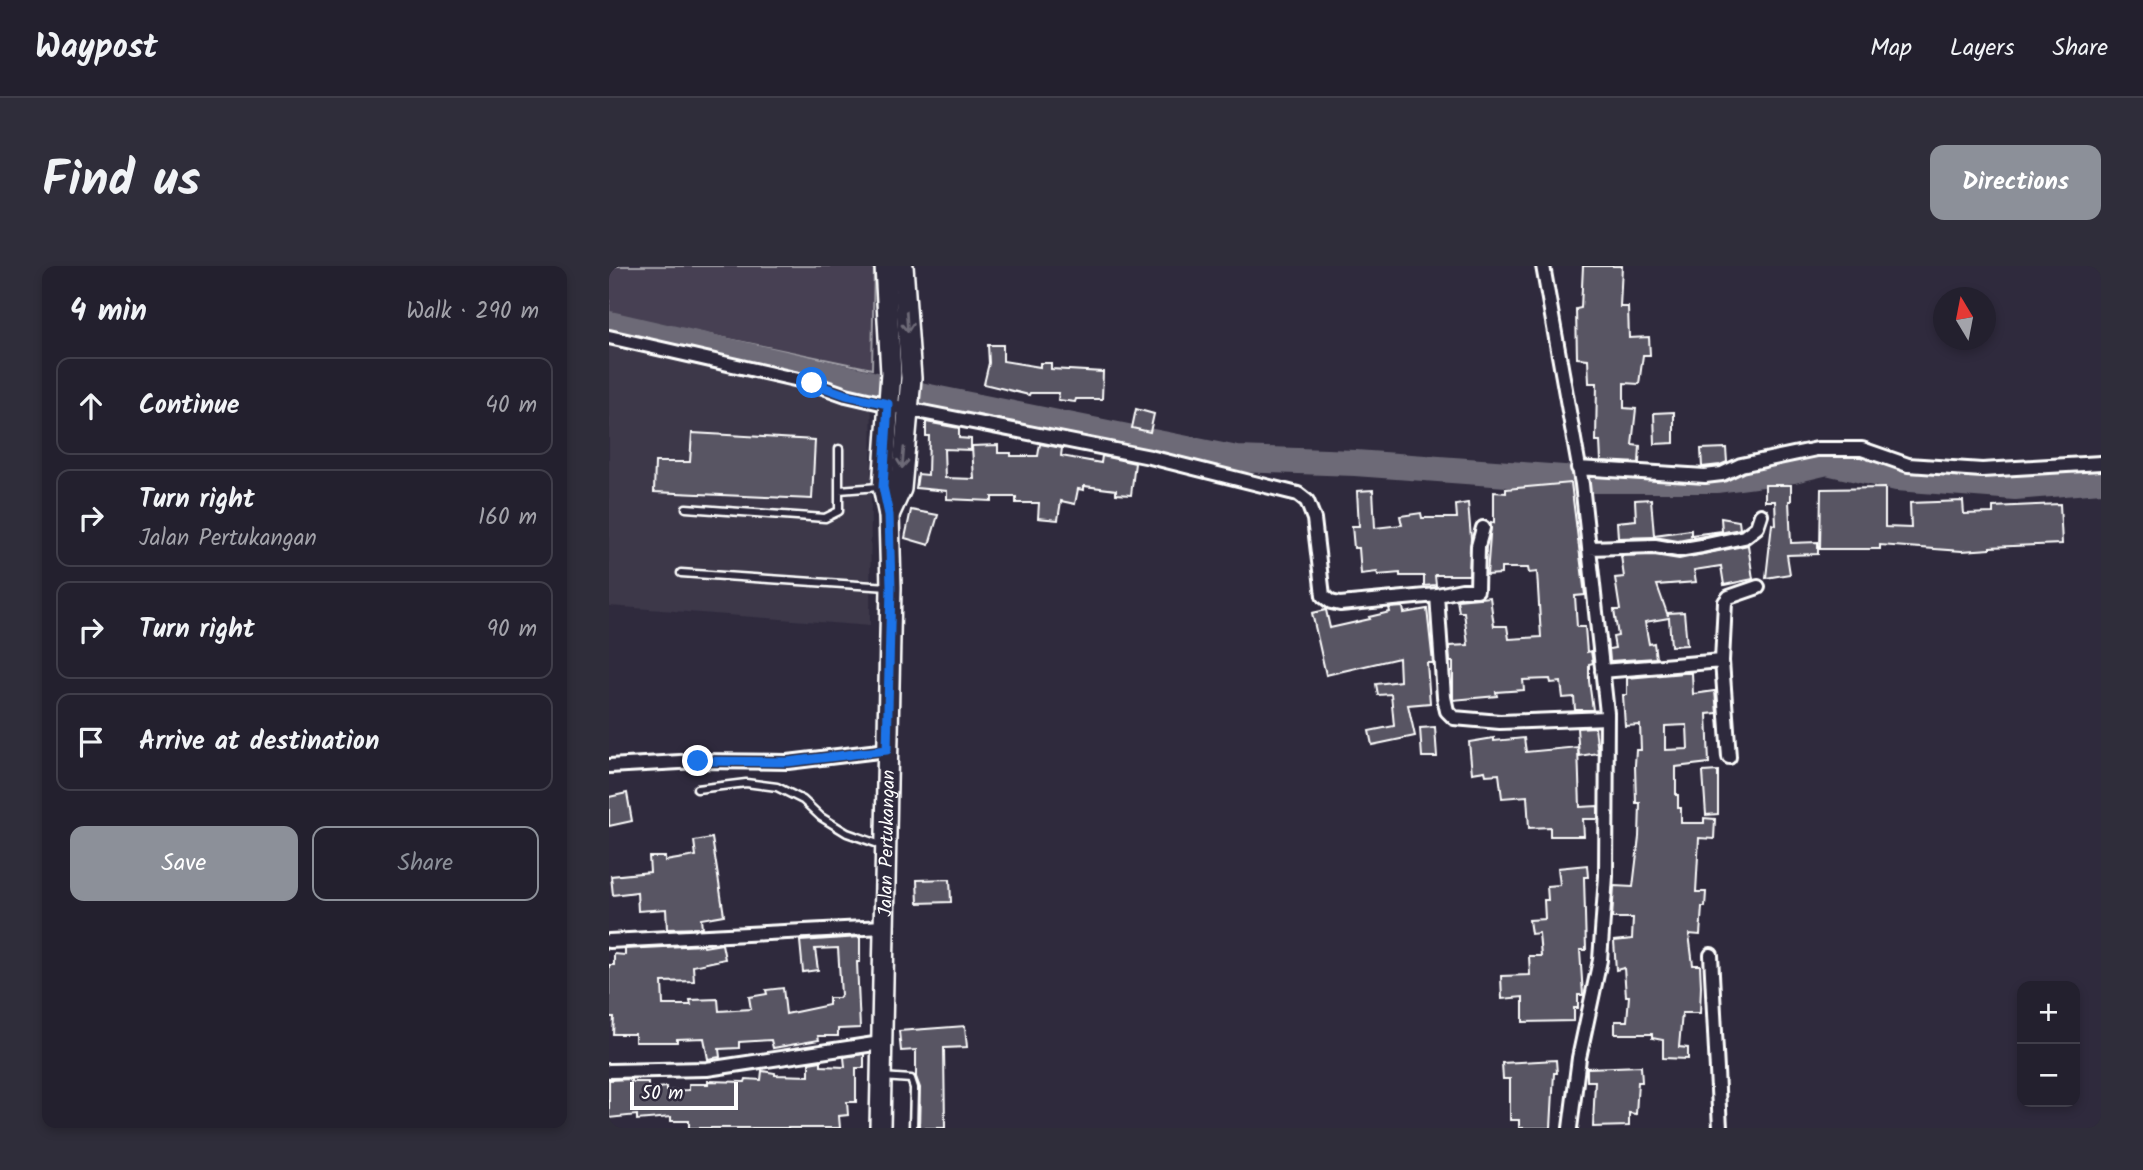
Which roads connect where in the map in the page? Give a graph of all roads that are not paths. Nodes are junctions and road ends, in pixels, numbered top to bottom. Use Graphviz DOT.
graph roads {
  1 [pos="885,266"];
  2 [pos="903,266"];
  3 [pos="1543,266"];
  4 [pos="609,337"];
  5 [pos="898,402"];
  6 [pos="839,449"];
  7 [pos="2101,463"];
  8 [pos="1580,476"];
  9 [pos="883,487"];
  10 [pos="839,490"];
  11 [pos="686,508"];
  12 [pos="889,515"];
  13 [pos="1761,515"];
  14 [pos="1483,528"];
  15 [pos="1588,548"];
  16 [pos="681,573"];
  17 [pos="891,587"];
  18 [pos="1758,587"];
  19 [pos="1437,595"];
  20 [pos="1723,661"];
  21 [pos="1602,671"];
  22 [pos="1607,718"];
  23 [pos="887,750"];
  24 [pos="1729,757"];
  25 [pos="609,766"];
  26 [pos="697,789"];
  27 [pos="886,846"];
  28 [pos="884,927"];
  29 [pos="609,941"];
  30 [pos="1711,956"];
  31 [pos="881,1042"];
  32 [pos="609,1071"];
  33 [pos="881,1076"];
  34 [pos="880,1128"];
  35 [pos="913,1128"];
  36 [pos="1570,1128"];
  37 [pos="1720,1128"];
  1 -- 5 [label="main road, Jalan Pertukangan"];
  2 -- 5 [label="main road, Jalan Pertukangan, one-way"];
  3 -- 8 [label="street"];
  4 -- 5 [label="street"];
  5 -- 9 [label="main road, Jalan Pertukangan"];
  5 -- 12 [label="main road, Jalan Pertukangan, one-way"];
  5 -- 19 [label="street"];
  6 -- 10 [label="lane"];
  7 -- 8 [label="street"];
  8 -- 15 [label="street"];
  9 -- 10 [label="lane"];
  9 -- 12 [label="main road, Jalan Pertukangan"];
  10 -- 11 [label="lane"];
  12 -- 17 [label="main road, Jalan Pertukangan"];
  13 -- 15 [label="street"];
  14 -- 19 [label="street"];
  15 -- 21 [label="street"];
  16 -- 17 [label="lane"];
  17 -- 23 [label="main road, Jalan Pertukangan"];
  18 -- 20 [label="street"];
  19 -- 22 [label="street"];
  20 -- 21 [label="street"];
  20 -- 24 [label="street"];
  21 -- 22 [label="street"];
  22 -- 36 [label="street"];
  23 -- 25 [label="street"];
  23 -- 27 [label="main road, Jalan Pertukangan"];
  26 -- 27 [label="lane"];
  27 -- 28 [label="main road, Jalan Pertukangan"];
  28 -- 29 [label="street"];
  28 -- 31 [label="main road, Jalan Pertukangan"];
  30 -- 37 [label="street"];
  31 -- 32 [label="street"];
  31 -- 33 [label="main road, Jalan Pertukangan"];
  33 -- 34 [label="main road, Jalan Pertukangan"];
  33 -- 35 [label="lane"];
}
